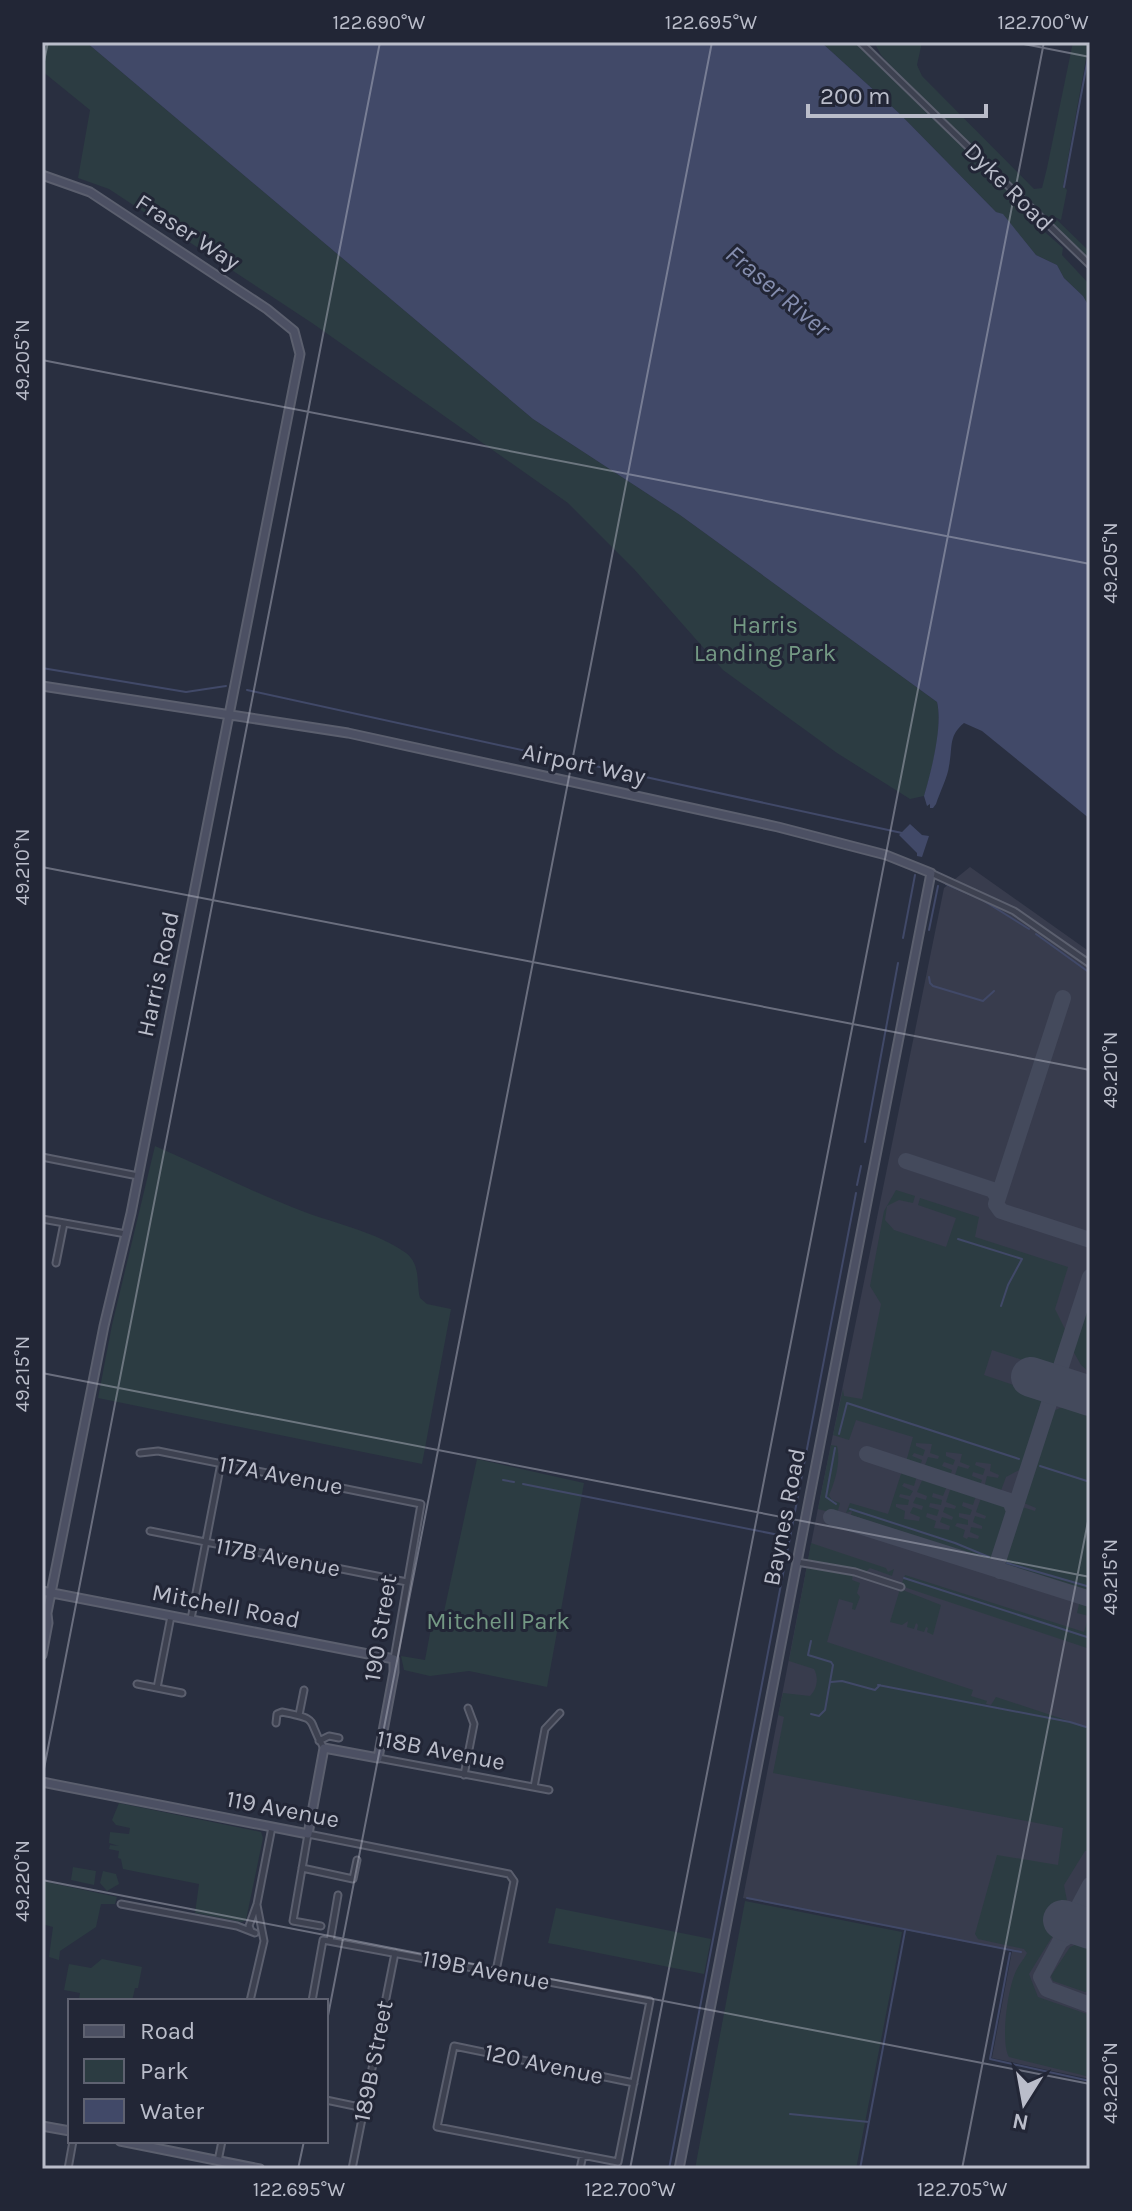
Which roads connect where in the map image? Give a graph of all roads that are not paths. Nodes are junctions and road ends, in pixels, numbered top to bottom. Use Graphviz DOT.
graph roads {
  1 [pos="860,42"];
  2 [pos="42,175"];
  3 [pos="1090,265"];
  4 [pos="298,341"];
  5 [pos="42,686"];
  6 [pos="230,716"];
  7 [pos="931,873"];
  8 [pos="1090,964"];
  9 [pos="42,1157"];
  10 [pos="138,1176"];
  11 [pos="42,1219"];
  12 [pos="64,1223"];
  13 [pos="126,1234"];
  14 [pos="56,1263"];
  15 [pos="140,1453"];
  16 [pos="221,1463"];
  17 [pos="421,1504"];
  18 [pos="150,1531"];
  19 [pos="206,1542"];
  20 [pos="796,1562"];
  21 [pos="407,1582"];
  22 [pos="901,1587"];
  23 [pos="42,1591"];
  24 [pos="51,1592"];
  25 [pos="42,1602"];
  26 [pos="47,1611"];
  27 [pos="171,1616"];
  28 [pos="191,1620"];
  29 [pos="42,1625"];
  30 [pos="42,1655"];
  31 [pos="394,1659"];
  32 [pos="137,1684"];
  33 [pos="157,1688"];
  34 [pos="304,1690"];
  35 [pos="182,1693"];
  36 [pos="468,1708"];
  37 [pos="560,1713"];
  38 [pos="299,1715"];
  39 [pos="276,1723"];
  40 [pos="339,1738"];
  41 [pos="322,1744"];
  42 [pos="378,1758"];
  43 [pos="464,1775"];
  44 [pos="42,1782"];
  45 [pos="534,1787"];
  46 [pos="549,1790"];
  47 [pos="272,1827"];
  48 [pos="308,1834"];
  49 [pos="357,1860"];
  50 [pos="302,1868"];
  51 [pos="338,1895"];
  52 [pos="121,1904"];
  53 [pos="257,1904"];
  54 [pos="260,1925"];
  55 [pos="321,1926"];
  56 [pos="252,1928"];
  57 [pos="327,1940"];
  58 [pos="260,1951"];
  59 [pos="395,1953"];
  60 [pos="496,1971"];
  61 [pos="250,1999"];
  62 [pos="312,1999"];
  63 [pos="634,2083"];
  64 [pos="328,2100"];
  65 [pos="364,2108"];
  66 [pos="42,2126"];
  67 [pos="68,2131"];
  68 [pos="73,2143"];
  69 [pos="130,2143"];
  70 [pos="222,2143"];
  71 [pos="583,2155"];
  72 [pos="218,2161"];
  73 [pos="68,2169"];
  74 [pos="260,2169"];
  75 [pos="352,2169"];
  76 [pos="580,2169"];
  77 [pos="679,2169"];
  1 -- 3 [label="street, Dyke Road"];
  2 -- 4 [label="street, Fraser Way"];
  4 -- 6 [label="street, Harris Road"];
  5 -- 6 [label="street, Airport Way"];
  6 -- 7 [label="street, Airport Way"];
  6 -- 10 [label="street, Harris Road"];
  7 -- 8 [label="street, Airport Way"];
  7 -- 20 [label="street, Baynes Road"];
  9 -- 10 [label="street"];
  10 -- 13 [label="street, Harris Road"];
  11 -- 12 [label="street"];
  12 -- 13 [label="street"];
  12 -- 14 [label="street"];
  13 -- 24 [label="street, Harris Road"];
  15 -- 16 [label="street, 117A Avenue"];
  16 -- 17 [label="street, 117A Avenue"];
  16 -- 19 [label="street"];
  17 -- 21 [label="street, 190 Street"];
  18 -- 19 [label="street, 117B Avenue"];
  19 -- 21 [label="street, 117B Avenue"];
  19 -- 28 [label="street"];
  20 -- 22 [label="street"];
  20 -- 77 [label="street, Baynes Road"];
  21 -- 31 [label="street, 190 Street"];
  23 -- 24 [label="street, Mitchell Road"];
  24 -- 26 [label="street, Harris Road"];
  24 -- 27 [label="street, Mitchell Road"];
  25 -- 26 [label="street"];
  26 -- 29 [label="street, Harris Road"];
  26 -- 30 [label="street, Harris Road"];
  27 -- 28 [label="street, Mitchell Road"];
  27 -- 33 [label="street"];
  28 -- 31 [label="street, Mitchell Road"];
  31 -- 42 [label="street, 190 Street"];
  32 -- 33 [label="street"];
  33 -- 35 [label="street"];
  34 -- 38 [label="street"];
  36 -- 43 [label="street"];
  37 -- 45 [label="street"];
  38 -- 39 [label="street"];
  38 -- 41 [label="street"];
  40 -- 41 [label="street"];
  41 -- 42 [label="street, 118B Avenue"];
  41 -- 48 [label="street"];
  42 -- 43 [label="street, 118B Avenue"];
  43 -- 45 [label="street, 118B Avenue"];
  44 -- 47 [label="street, 119 Avenue"];
  45 -- 46 [label="street, 118B Avenue"];
  47 -- 48 [label="street, 119 Avenue"];
  47 -- 53 [label="street"];
  48 -- 50 [label="street"];
  48 -- 60 [label="street, 119 Avenue"];
  49 -- 50 [label="street"];
  50 -- 55 [label="street"];
  51 -- 57 [label="street"];
  52 -- 56 [label="street"];
  53 -- 54 [label="street"];
  53 -- 56 [label="street"];
  54 -- 56 [label="street"];
  54 -- 56 [label="street"];
  54 -- 58 [label="street"];
  56 -- 58 [label="street"];
  57 -- 59 [label="street, 119B Avenue"];
  57 -- 62 [label="street"];
  58 -- 61 [label="street"];
  59 -- 60 [label="street, 119B Avenue"];
  59 -- 65 [label="street, 189B Street"];
  60 -- 63 [label="street, 119B Avenue"];
  63 -- 71 [label="street"];
  63 -- 71 [label="street, 120 Avenue"];
  64 -- 65 [label="street"];
  65 -- 75 [label="street, 189B Street"];
  66 -- 67 [label="street"];
  68 -- 73 [label="street"];
  69 -- 72 [label="street"];
  70 -- 72 [label="street"];
  71 -- 76 [label="street"];
  72 -- 74 [label="street"];
}
